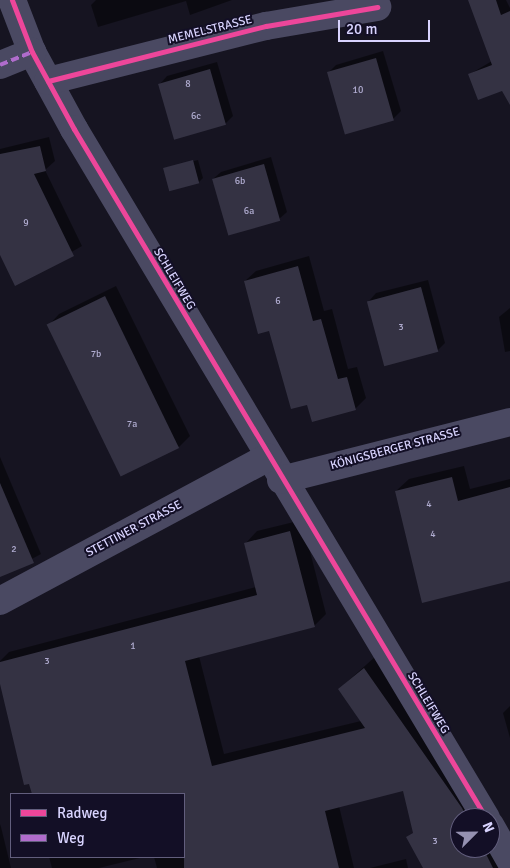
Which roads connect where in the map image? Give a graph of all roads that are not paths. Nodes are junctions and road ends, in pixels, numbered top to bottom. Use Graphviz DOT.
graph roads {
  1 [pos="12,0"];
  2 [pos="377,6"];
  3 [pos="32,52"];
  4 [pos="0,66"];
  5 [pos="48,81"];
  6 [pos="510,422"];
  7 [pos="274,468"];
  8 [pos="0,600"];
  9 [pos="480,808"];
  10 [pos="500,842"];
  11 [pos="510,860"];
  1 -- 3 [label="street, SCHLEIFWEG"];
  2 -- 5 [label="street, MEMELSTRASSE"];
  3 -- 4 [label="street"];
  3 -- 5 [label="street, SCHLEIFWEG"];
  5 -- 7 [label="street, SCHLEIFWEG"];
  6 -- 7 [label="street, KÖNIGSBERGER STRASSE"];
  7 -- 8 [label="street, STETTINER STRASSE"];
  7 -- 9 [label="street, SCHLEIFWEG"];
  10 -- 11 [label="street"];
}
